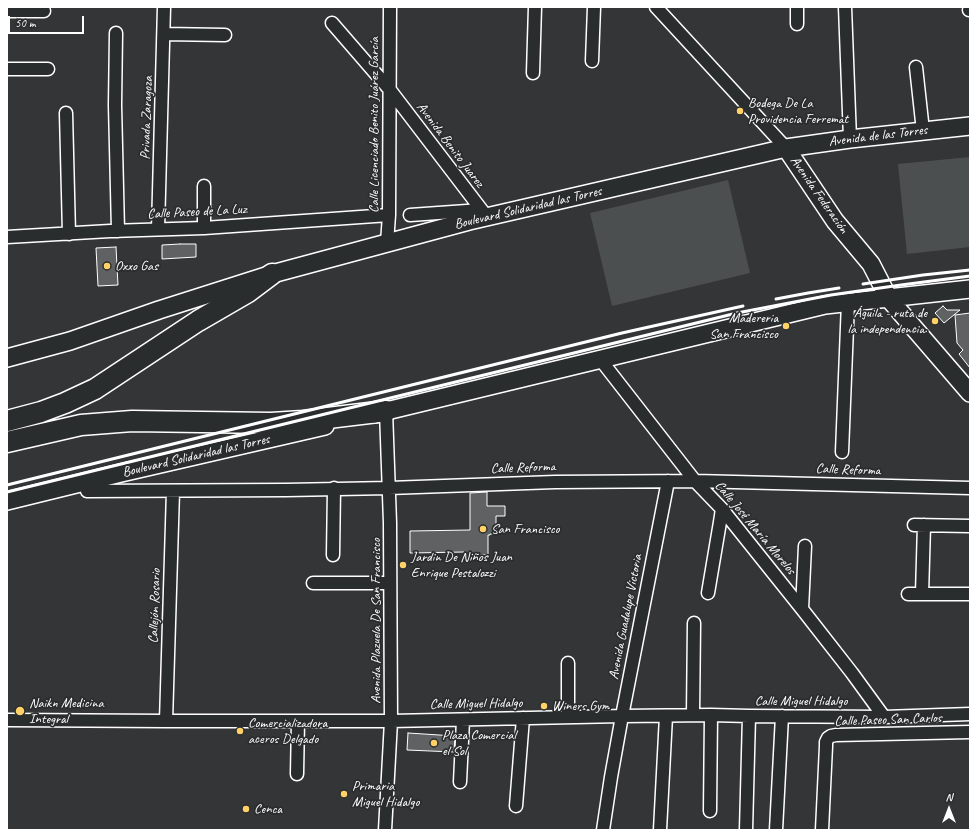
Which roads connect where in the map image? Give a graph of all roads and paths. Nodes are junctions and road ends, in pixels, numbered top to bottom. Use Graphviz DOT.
graph roads {
  1 [pos="164,7"];
  2 [pos="390,7"];
  3 [pos="535,7"];
  4 [pos="594,7"];
  5 [pos="656,7"];
  6 [pos="797,7"];
  7 [pos="845,7"];
  8 [pos="7,11"];
  9 [pos="44,11"];
  10 [pos="332,23"];
  11 [pos="797,24"];
  12 [pos="116,33"];
  13 [pos="164,34"];
  14 [pos="225,35"];
  15 [pos="592,61"];
  16 [pos="916,67"];
  17 [pos="7,69"];
  18 [pos="48,69"];
  19 [pos="533,73"];
  20 [pos="390,90"];
  21 [pos="66,113"];
  22 [pos="970,126"];
  23 [pos="923,131"];
  24 [pos="850,138"];
  25 [pos="786,148"];
  26 [pos="204,186"];
  27 [pos="484,214"];
  28 [pos="389,215"];
  29 [pos="410,215"];
  30 [pos="204,228"];
  31 [pos="158,229"];
  32 [pos="118,231"];
  33 [pos="69,234"];
  34 [pos="7,237"];
  35 [pos="387,243"];
  36 [pos="272,274"];
  37 [pos="970,289"];
  38 [pos="889,298"];
  39 [pos="848,302"];
  40 [pos="7,358"];
  41 [pos="600,359"];
  42 [pos="970,393"];
  43 [pos="386,411"];
  44 [pos="7,421"];
  45 [pos="7,442"];
  46 [pos="842,452"];
  47 [pos="88,481"];
  48 [pos="668,481"];
  49 [pos="695,481"];
  50 [pos="334,488"];
  51 [pos="389,488"];
  52 [pos="970,488"];
  53 [pos="173,491"];
  54 [pos="7,501"];
  55 [pos="722,509"];
  56 [pos="970,526"];
  57 [pos="805,546"];
  58 [pos="333,555"];
  59 [pos="313,583"];
  60 [pos="390,583"];
  61 [pos="708,593"];
  62 [pos="908,594"];
  63 [pos="922,594"];
  64 [pos="970,594"];
  65 [pos="802,609"];
  66 [pos="694,623"];
  67 [pos="568,663"];
  68 [pos="970,714"];
  69 [pos="693,715"];
  70 [pos="711,715"];
  71 [pos="622,716"];
  72 [pos="666,716"];
  73 [pos="749,716"];
  74 [pos="782,716"];
  75 [pos="568,717"];
  76 [pos="884,717"];
  77 [pos="523,718"];
  78 [pos="7,720"];
  79 [pos="463,720"];
  80 [pos="166,721"];
  81 [pos="298,721"];
  82 [pos="391,721"];
  83 [pos="970,732"];
  84 [pos="297,774"];
  85 [pos="460,782"];
  86 [pos="516,806"];
  87 [pos="710,811"];
  88 [pos="385,830"];
  89 [pos="603,830"];
  90 [pos="660,830"];
  91 [pos="746,830"];
  92 [pos="776,830"];
  93 [pos="822,830"];
  1 -- 13 [label="street, Privada Zaragoza"];
  2 -- 20 [label="street, Calle Licenciado Benito Juárez García"];
  3 -- 19 [label="street"];
  4 -- 15 [label="street"];
  5 -- 25 [label="street, Avenida Federación"];
  6 -- 11 [label="street"];
  7 -- 24 [label="street"];
  8 -- 9 [label="street"];
  10 -- 20 [label="street, Avenida Benito Juarez"];
  12 -- 32 [label="street"];
  13 -- 14 [label="street"];
  13 -- 31 [label="street, Privada Zaragoza"];
  16 -- 23 [label="street"];
  17 -- 18 [label="street"];
  20 -- 27 [label="street, Avenida Benito Juarez"];
  20 -- 28 [label="street, Calle Licenciado Benito Juárez García"];
  21 -- 33 [label="street"];
  22 -- 23 [label="main road, Avenida de las Torres"];
  23 -- 24 [label="main road, Avenida de las Torres"];
  24 -- 25 [label="main road, Avenida de las Torres"];
  25 -- 27 [label="main road, Boulevard Solidaridad las Torres"];
  25 -- 38 [label="main road, Avenida Federación"];
  26 -- 30 [label="street"];
  27 -- 29 [label="street"];
  27 -- 35 [label="main road, Boulevard Solidaridad las Torres"];
  28 -- 30 [label="street, Calle Paseo de La Luz"];
  28 -- 35 [label="street, Calle Licenciado Benito Juárez García"];
  30 -- 31 [label="street, Calle Paseo de La Luz"];
  31 -- 32 [label="street, Calle Paseo de La Luz"];
  32 -- 33 [label="street, Calle Paseo de La Luz"];
  33 -- 34 [label="street, Calle Paseo de La Luz"];
  35 -- 36 [label="main road, Boulevard Solidaridad las Torres"];
  36 -- 40 [label="main road, Boulevard Solidaridad las Torres"];
  36 -- 44 [label="highway, Boulevard Solidaridad las Torres"];
  37 -- 38 [label="main road"];
  38 -- 39 [label="main road"];
  38 -- 42 [label="main road, Avenida Federación"];
  39 -- 41 [label="main road, Boulevard Solidaridad las Torres"];
  39 -- 46 [label="street"];
  41 -- 43 [label="main road, Boulevard Solidaridad las Torres"];
  41 -- 49 [label="street, Calle José María Morelos"];
  43 -- 45 [label="highway, Boulevard Solidaridad las Torres"];
  43 -- 47 [label="main road, Boulevard Solidaridad las Torres"];
  43 -- 51 [label="street, Avenida Plazuela De San Francisco"];
  47 -- 53 [label="street, Calle Reforma"];
  47 -- 54 [label="main road, Boulevard Solidaridad las Torres"];
  48 -- 49 [label="street, Calle Reforma"];
  48 -- 51 [label="street, Calle Reforma"];
  48 -- 71 [label="street, Avenida Guadalupe Victoria"];
  49 -- 52 [label="street, Calle Reforma"];
  49 -- 55 [label="street, Calle José María Morelos"];
  50 -- 51 [label="street, Calle Reforma"];
  50 -- 53 [label="street, Calle Reforma"];
  50 -- 58 [label="street"];
  51 -- 60 [label="street, Avenida Plazuela De San Francisco"];
  53 -- 80 [label="street, Callejón Rosario"];
  55 -- 61 [label="street"];
  55 -- 65 [label="street, Calle José María Morelos"];
  56 -- 63 [label="street"];
  57 -- 65 [label="street"];
  59 -- 60 [label="street"];
  60 -- 82 [label="street, Avenida Plazuela De San Francisco"];
  62 -- 63 [label="street"];
  63 -- 64 [label="street"];
  65 -- 76 [label="street, Calle José María Morelos"];
  66 -- 69 [label="street"];
  67 -- 75 [label="street"];
  68 -- 76 [label="street, Calle Miguel Hidalgo"];
  69 -- 70 [label="street, Calle Miguel Hidalgo"];
  69 -- 72 [label="street, Calle Miguel Hidalgo"];
  70 -- 73 [label="street, Calle Miguel Hidalgo"];
  70 -- 87 [label="street"];
  71 -- 72 [label="street, Calle Miguel Hidalgo"];
  71 -- 75 [label="street, Calle Miguel Hidalgo"];
  71 -- 89 [label="street, Avenida Guadalupe Victoria"];
  72 -- 90 [label="street"];
  73 -- 74 [label="street, Calle Miguel Hidalgo"];
  73 -- 91 [label="street"];
  74 -- 76 [label="street, Calle Miguel Hidalgo"];
  74 -- 92 [label="street"];
  75 -- 77 [label="street, Calle Miguel Hidalgo"];
  77 -- 79 [label="street, Calle Miguel Hidalgo"];
  77 -- 86 [label="street"];
  78 -- 80 [label="street, Calle Miguel Hidalgo"];
  79 -- 82 [label="street, Calle Miguel Hidalgo"];
  79 -- 85 [label="street"];
  80 -- 81 [label="street, Calle Miguel Hidalgo"];
  81 -- 82 [label="street, Calle Miguel Hidalgo"];
  81 -- 84 [label="street"];
  82 -- 88 [label="street, Avenida Plazuela De San Francisco"];
  83 -- 93 [label="street, Calle Paseo San Carlos"];
}
